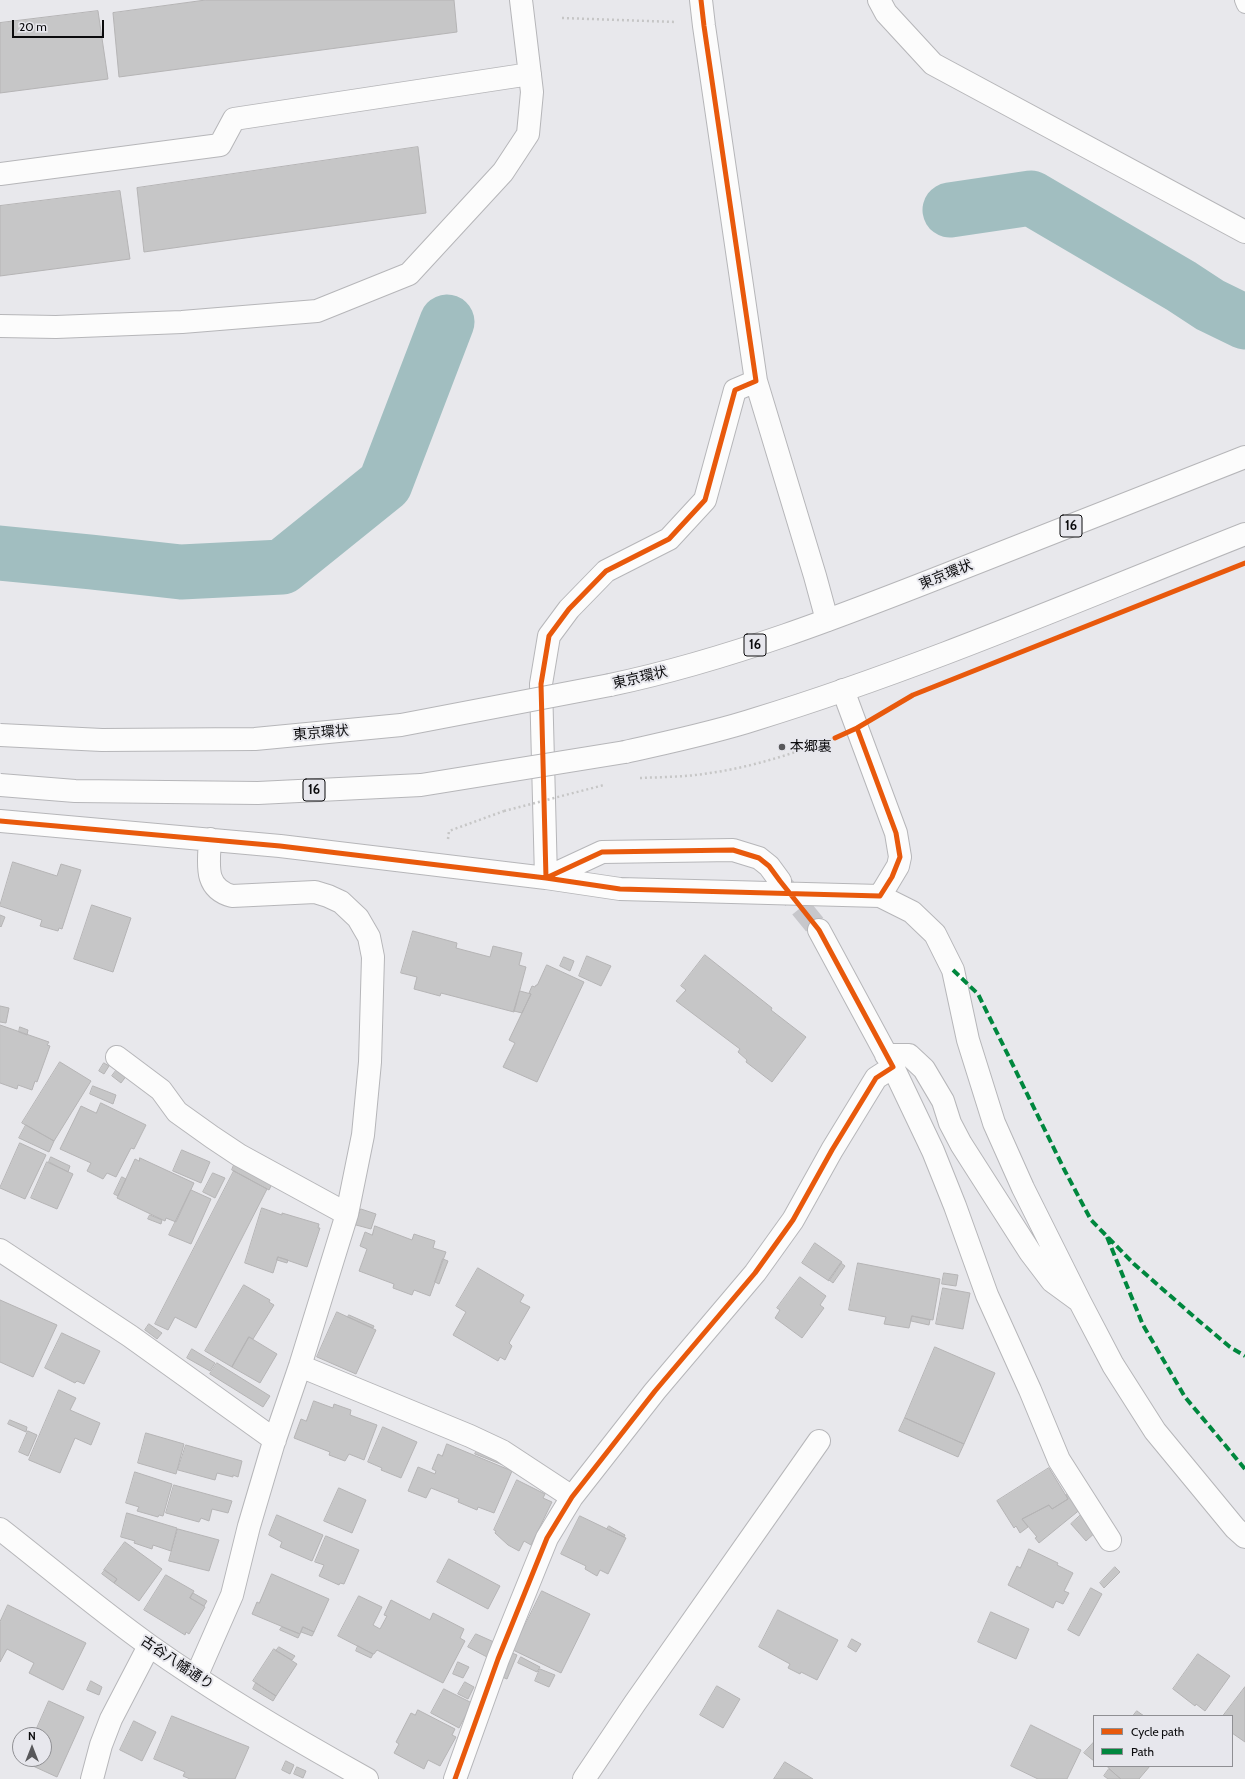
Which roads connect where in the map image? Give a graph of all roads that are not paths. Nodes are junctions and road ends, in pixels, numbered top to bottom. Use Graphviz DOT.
graph roads {
  1 [pos="520,0"];
  2 [pos="701,0"];
  3 [pos="879,0"];
  4 [pos="1243,0"];
  5 [pos="1245,5"];
  6 [pos="530,74"];
  7 [pos="0,174"];
  8 [pos="1245,232"];
  9 [pos="0,326"];
  10 [pos="756,381"];
  11 [pos="1245,457"];
  12 [pos="1245,534"];
  13 [pos="826,620"];
  14 [pos="843,690"];
  15 [pos="0,735"];
  16 [pos="0,785"];
  17 [pos="1,825"];
  18 [pos="210,839"];
  19 [pos="546,878"];
  20 [pos="780,881"];
  21 [pos="880,896"];
  22 [pos="819,930"];
  23 [pos="117,1057"];
  24 [pos="890,1061"];
  25 [pos="346,1214"];
  26 [pos="0,1250"];
  27 [pos="1080,1302"];
  28 [pos="300,1366"];
  29 [pos="275,1440"];
  30 [pos="819,1441"];
  31 [pos="572,1497"];
  32 [pos="0,1529"];
  33 [pos="1245,1537"];
  34 [pos="1110,1540"];
  35 [pos="149,1646"];
  36 [pos="196,1677"];
  37 [pos="92,1779"];
  38 [pos="366,1779"];
  39 [pos="455,1779"];
  40 [pos="584,1779"];
  1 -- 6 [label="main road"];
  2 -- 10 [label="main road"];
  3 -- 8 [label="main road"];
  4 -- 5 [label="lane"];
  6 -- 7 [label="main road"];
  6 -- 9 [label="main road"];
  10 -- 13 [label="main road"];
  10 -- 19 [label="main road"];
  11 -- 13 [label="main road, 東京環状 / 16"];
  12 -- 14 [label="main road, 16"];
  13 -- 15 [label="main road, 東京環状 / 16, bridge"];
  14 -- 16 [label="main road, 16, bridge"];
  14 -- 21 [label="main road"];
  17 -- 18 [label="main road"];
  18 -- 19 [label="main road"];
  18 -- 25 [label="main road"];
  19 -- 20 [label="main road"];
  19 -- 21 [label="main road"];
  21 -- 27 [label="main road"];
  22 -- 24 [label="main road"];
  23 -- 25 [label="main road"];
  24 -- 27 [label="main road"];
  24 -- 31 [label="main road"];
  24 -- 34 [label="main road"];
  25 -- 28 [label="main road"];
  26 -- 29 [label="main road"];
  27 -- 33 [label="main road"];
  28 -- 29 [label="main road"];
  28 -- 31 [label="main road"];
  29 -- 36 [label="main road"];
  30 -- 40 [label="main road"];
  31 -- 39 [label="main road"];
  32 -- 35 [label="main road, 古谷八幡通り"];
  35 -- 36 [label="main road, 古谷八幡通り"];
  35 -- 37 [label="main road"];
  36 -- 38 [label="main road, 古谷八幡通り"];
}
